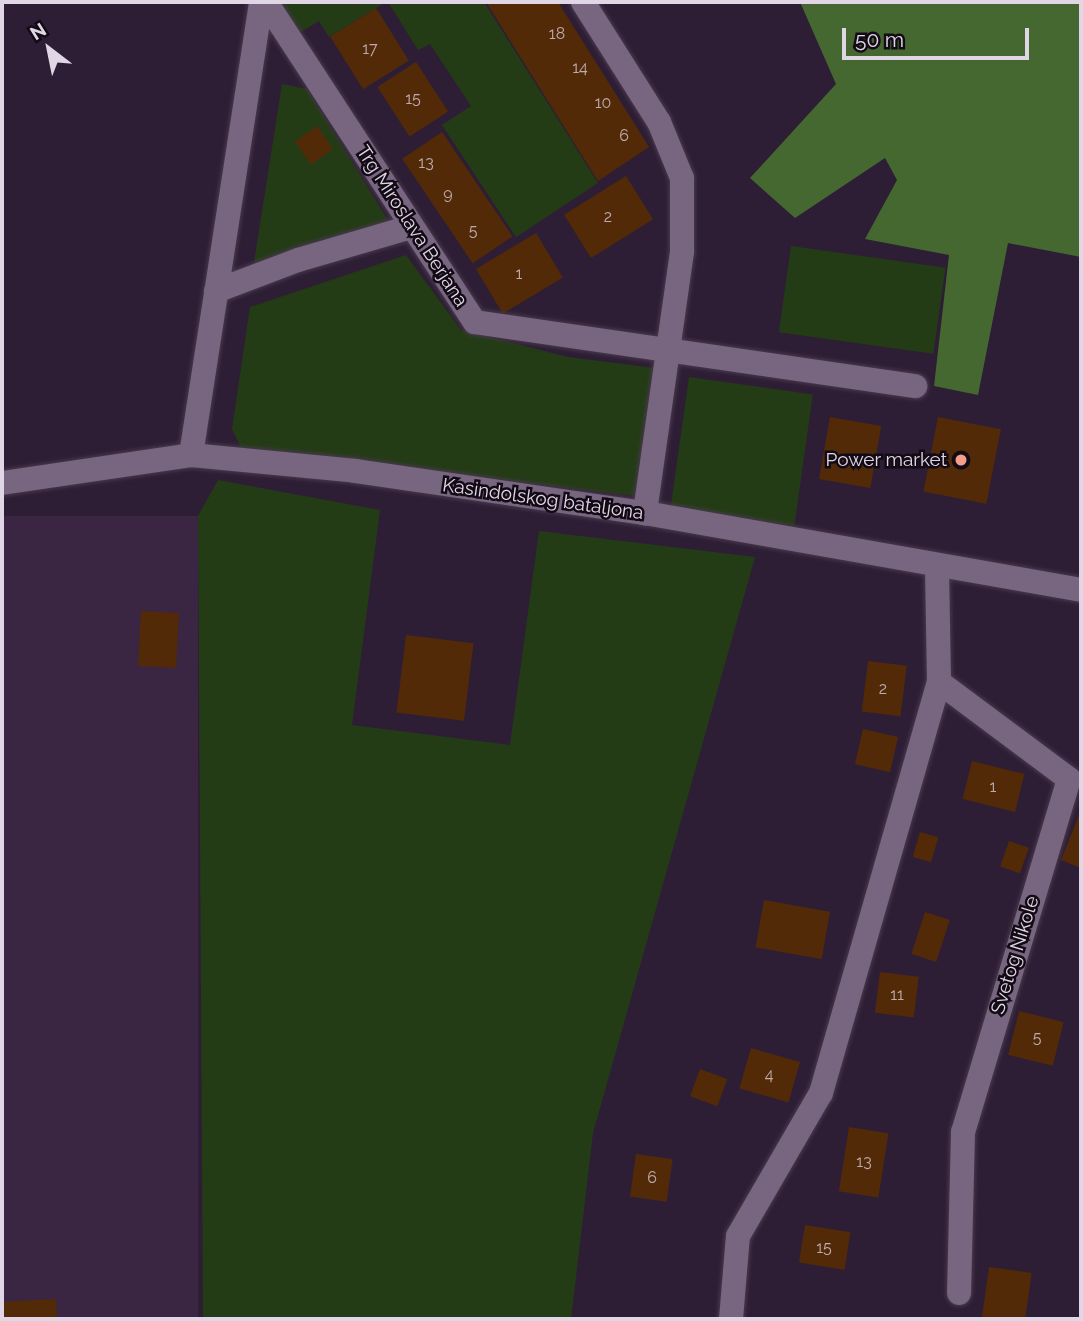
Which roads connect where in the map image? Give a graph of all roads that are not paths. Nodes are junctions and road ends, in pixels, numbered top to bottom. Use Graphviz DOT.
graph roads {
  1 [pos="264,2"];
  2 [pos="583,2"];
  3 [pos="411,227"];
  4 [pos="216,291"];
  5 [pos="669,351"];
  6 [pos="915,386"];
  7 [pos="191,455"];
  8 [pos="2,483"];
  9 [pos="645,513"];
  10 [pos="937,567"];
  11 [pos="1081,590"];
  12 [pos="939,682"];
  13 [pos="959,1293"];
  14 [pos="731,1319"];
  1 -- 3 [label="street, Trg Miroslava Berjana"];
  1 -- 4 [label="street, Trg Miroslava Berjana"];
  2 -- 5 [label="street"];
  3 -- 4 [label="street"];
  3 -- 5 [label="street, Trg Miroslava Berjana"];
  4 -- 7 [label="street, Trg Miroslava Berjana"];
  5 -- 6 [label="street, Trg Miroslava Berjana"];
  5 -- 9 [label="street"];
  7 -- 8 [label="street, Kasindolskog bataljona"];
  7 -- 9 [label="street, Kasindolskog bataljona"];
  9 -- 10 [label="street, Kasindolskog bataljona"];
  10 -- 11 [label="street, Kasindolskog bataljona"];
  10 -- 12 [label="street"];
  12 -- 13 [label="street, Svetog Nikole"];
  12 -- 14 [label="street"];
}
